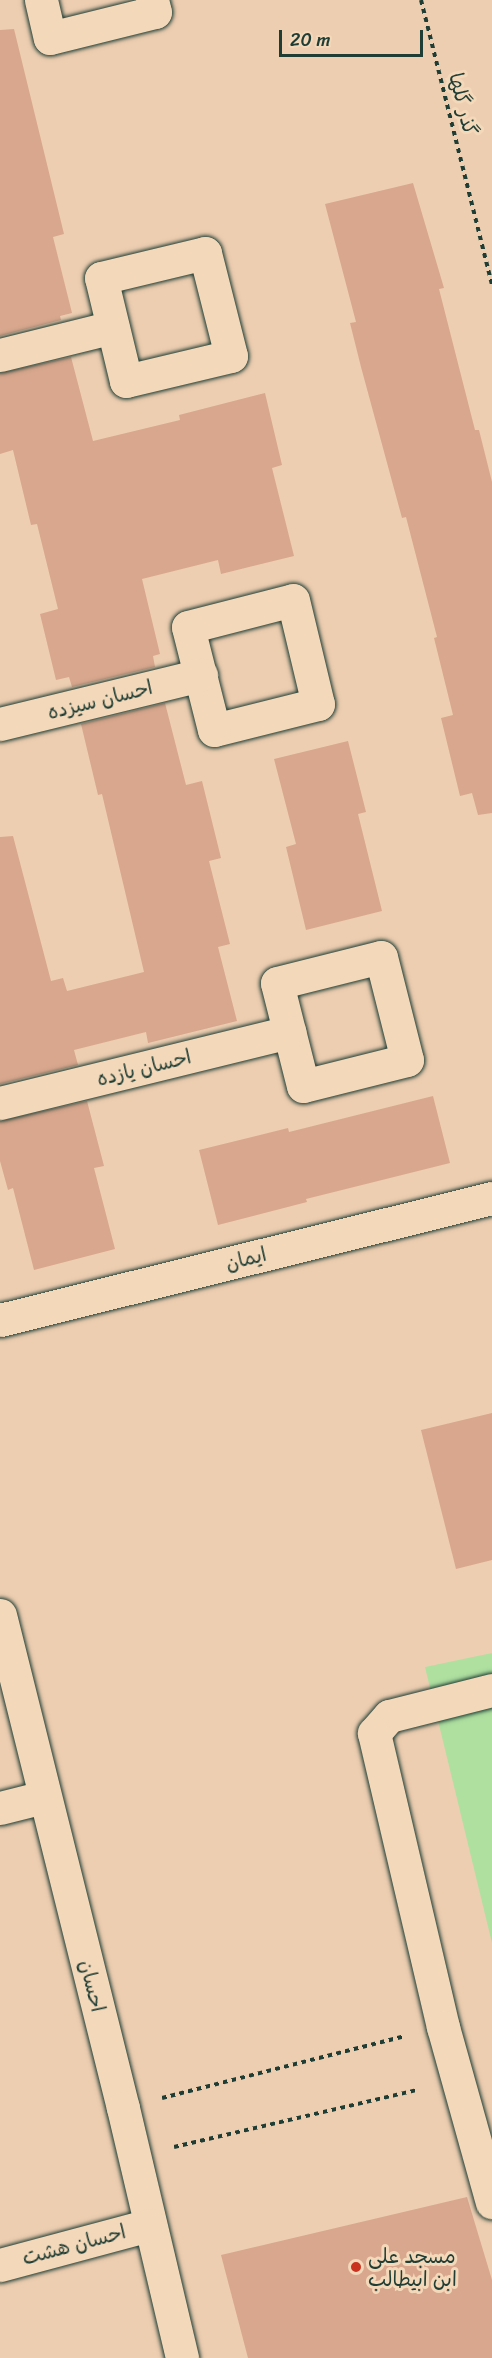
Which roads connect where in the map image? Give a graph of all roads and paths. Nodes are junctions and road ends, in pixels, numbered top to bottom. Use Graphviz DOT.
graph roads {
  1 [pos="41,0"];
  2 [pos="152,0"];
  3 [pos="421,0"];
  4 [pos="492,285"];
  5 [pos="113,327"];
  6 [pos="0,355"];
  7 [pos="201,675"];
  8 [pos="0,724"];
  9 [pos="289,1032"];
  10 [pos="0,1103"];
  11 [pos="492,1198"];
  12 [pos="0,1320"];
  13 [pos="0,1616"];
  14 [pos="492,1690"];
  15 [pos="44,1797"];
  16 [pos="0,1808"];
  17 [pos="443,2027"];
  18 [pos="459,2080"];
  19 [pos="123,2108"];
  20 [pos="135,2156"];
  21 [pos="492,2202"];
  22 [pos="149,2225"];
  23 [pos="0,2265"];
  24 [pos="182,2358"];
  1 -- 2 [label="street"];
  3 -- 4 [label="path, گذر گلها"];
  5 -- 5 [label="street"];
  5 -- 6 [label="street"];
  7 -- 7 [label="street"];
  7 -- 8 [label="street, احسان سیزده"];
  9 -- 9 [label="street"];
  9 -- 10 [label="street, احسان یازده"];
  11 -- 12 [label="street, ایمان"];
  13 -- 15 [label="street, احسان"];
  14 -- 17 [label="street"];
  15 -- 16 [label="street"];
  15 -- 19 [label="street, احسان"];
  17 -- 18 [label="street"];
  17 -- 19 [label="path"];
  18 -- 20 [label="path"];
  18 -- 21 [label="street"];
  19 -- 20 [label="street, احسان"];
  20 -- 22 [label="street, احسان"];
  22 -- 23 [label="street, احسان هشت"];
  22 -- 24 [label="street, احسان"];
}
